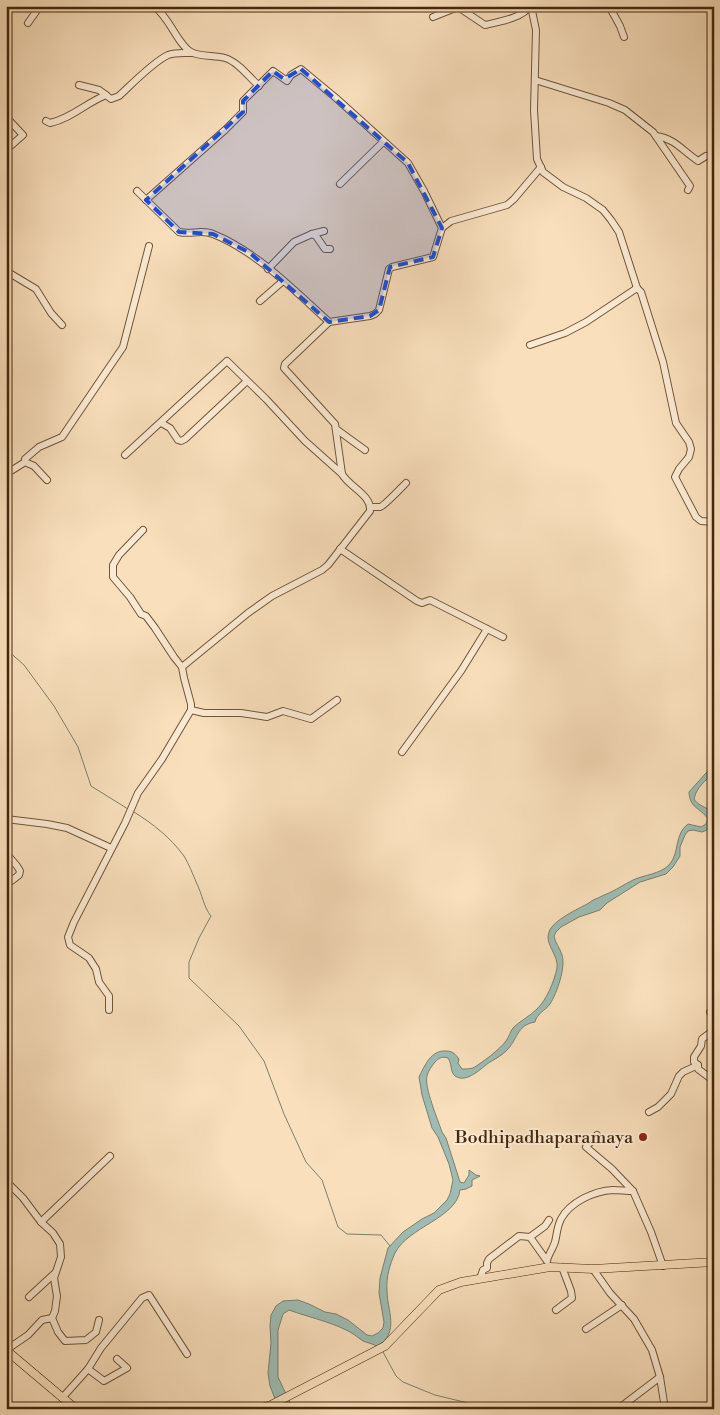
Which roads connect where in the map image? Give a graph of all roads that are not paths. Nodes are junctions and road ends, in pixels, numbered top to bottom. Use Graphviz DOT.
graph roads {
  1 [pos="40,6"];
  2 [pos="154,6"];
  3 [pos="516,6"];
  4 [pos="531,6"];
  5 [pos="609,6"];
  6 [pos="523,13"];
  7 [pos="433,17"];
  8 [pos="28,23"];
  9 [pos="624,37"];
  10 [pos="192,53"];
  11 [pos="535,80"];
  12 [pos="79,85"];
  13 [pos="259,86"];
  14 [pos="106,95"];
  15 [pos="6,117"];
  16 [pos="46,121"];
  17 [pos="656,136"];
  18 [pos="384,142"];
  19 [pos="6,150"];
  20 [pos="706,156"];
  21 [pos="541,167"];
  22 [pos="340,184"];
  23 [pos="688,190"];
  24 [pos="137,191"];
  25 [pos="146,200"];
  26 [pos="442,228"];
  27 [pos="324,231"];
  28 [pos="312,234"];
  29 [pos="149,246"];
  30 [pos="330,249"];
  31 [pos="268,269"];
  32 [pos="6,271"];
  33 [pos="283,280"];
  34 [pos="637,288"];
  35 [pos="260,302"];
  36 [pos="329,322"];
  37 [pos="62,325"];
  38 [pos="530,345"];
  39 [pos="247,381"];
  40 [pos="163,424"];
  41 [pos="336,429"];
  42 [pos="365,450"];
  43 [pos="125,455"];
  44 [pos="25,462"];
  45 [pos="6,474"];
  46 [pos="342,474"];
  47 [pos="47,480"];
  48 [pos="406,484"];
  49 [pos="371,507"];
  50 [pos="714,522"];
  51 [pos="143,530"];
  52 [pos="340,549"];
  53 [pos="487,628"];
  54 [pos="503,637"];
  55 [pos="182,667"];
  56 [pos="337,700"];
  57 [pos="191,710"];
  58 [pos="402,752"];
  59 [pos="6,820"];
  60 [pos="112,848"];
  61 [pos="6,853"];
  62 [pos="6,885"];
  63 [pos="109,1010"];
  64 [pos="714,1030"];
  65 [pos="698,1065"];
  66 [pos="714,1081"];
  67 [pos="649,1112"];
  68 [pos="597,1135"];
  69 [pos="110,1156"];
  70 [pos="6,1181"];
  71 [pos="633,1191"];
  72 [pos="549,1220"];
  73 [pos="41,1222"];
  74 [pos="530,1237"];
  75 [pos="714,1262"];
  76 [pos="548,1263"];
  77 [pos="663,1266"];
  78 [pos="562,1267"];
  79 [pos="593,1269"];
  80 [pos="56,1272"];
  81 [pos="480,1279"];
  82 [pos="29,1297"];
  83 [pos="622,1305"];
  84 [pos="556,1310"];
  85 [pos="52,1318"];
  86 [pos="99,1320"];
  87 [pos="586,1329"];
  88 [pos="6,1348"];
  89 [pos="187,1354"];
  90 [pos="117,1358"];
  91 [pos="88,1369"];
  92 [pos="660,1377"];
  93 [pos="65,1400"];
  94 [pos="61,1409"];
  95 [pos="76,1409"];
  96 [pos="258,1409"];
  97 [pos="618,1409"];
  98 [pos="666,1409"];
  1 -- 8 [label="street"];
  2 -- 10 [label="street"];
  3 -- 6 [label="street"];
  4 -- 6 [label="street"];
  4 -- 11 [label="street"];
  5 -- 9 [label="street"];
  6 -- 7 [label="street"];
  10 -- 13 [label="street"];
  10 -- 14 [label="street"];
  11 -- 17 [label="street"];
  11 -- 21 [label="street"];
  12 -- 14 [label="street"];
  13 -- 18 [label="street"];
  13 -- 25 [label="street"];
  14 -- 16 [label="street"];
  15 -- 19 [label="street"];
  17 -- 20 [label="street"];
  17 -- 23 [label="street"];
  18 -- 22 [label="street"];
  18 -- 26 [label="street"];
  21 -- 26 [label="street"];
  21 -- 34 [label="street"];
  24 -- 25 [label="street"];
  25 -- 31 [label="street"];
  26 -- 36 [label="street"];
  27 -- 28 [label="street"];
  28 -- 30 [label="street"];
  28 -- 31 [label="street"];
  29 -- 44 [label="street"];
  31 -- 33 [label="street"];
  32 -- 37 [label="street"];
  33 -- 35 [label="street"];
  33 -- 36 [label="street"];
  34 -- 38 [label="street"];
  34 -- 50 [label="street"];
  36 -- 41 [label="street"];
  39 -- 40 [label="street"];
  39 -- 43 [label="street"];
  39 -- 46 [label="street"];
  41 -- 42 [label="street"];
  41 -- 46 [label="street"];
  44 -- 45 [label="street"];
  44 -- 47 [label="street"];
  46 -- 49 [label="street"];
  48 -- 49 [label="street"];
  49 -- 52 [label="street"];
  51 -- 55 [label="street"];
  52 -- 53 [label="street"];
  52 -- 55 [label="street"];
  53 -- 54 [label="street"];
  53 -- 58 [label="street"];
  55 -- 57 [label="street"];
  56 -- 57 [label="street"];
  57 -- 60 [label="street"];
  59 -- 60 [label="street"];
  60 -- 63 [label="street"];
  61 -- 62 [label="street"];
  64 -- 65 [label="street"];
  65 -- 66 [label="street"];
  65 -- 67 [label="street"];
  68 -- 71 [label="street"];
  69 -- 73 [label="street"];
  70 -- 73 [label="street"];
  71 -- 76 [label="street"];
  71 -- 77 [label="street"];
  72 -- 74 [label="street"];
  73 -- 80 [label="street"];
  74 -- 76 [label="street"];
  74 -- 81 [label="street"];
  75 -- 77 [label="main road"];
  76 -- 78 [label="main road"];
  76 -- 81 [label="main road"];
  77 -- 79 [label="main road"];
  78 -- 79 [label="main road"];
  78 -- 84 [label="street"];
  79 -- 83 [label="street"];
  80 -- 82 [label="street"];
  80 -- 85 [label="street"];
  81 -- 96 [label="main road"];
  83 -- 87 [label="street"];
  83 -- 92 [label="street"];
  85 -- 86 [label="street"];
  85 -- 88 [label="street"];
  88 -- 93 [label="main road"];
  89 -- 91 [label="street"];
  90 -- 91 [label="street"];
  91 -- 93 [label="street"];
  92 -- 97 [label="street"];
  92 -- 98 [label="street"];
  93 -- 94 [label="street"];
  93 -- 95 [label="main road"];
}
